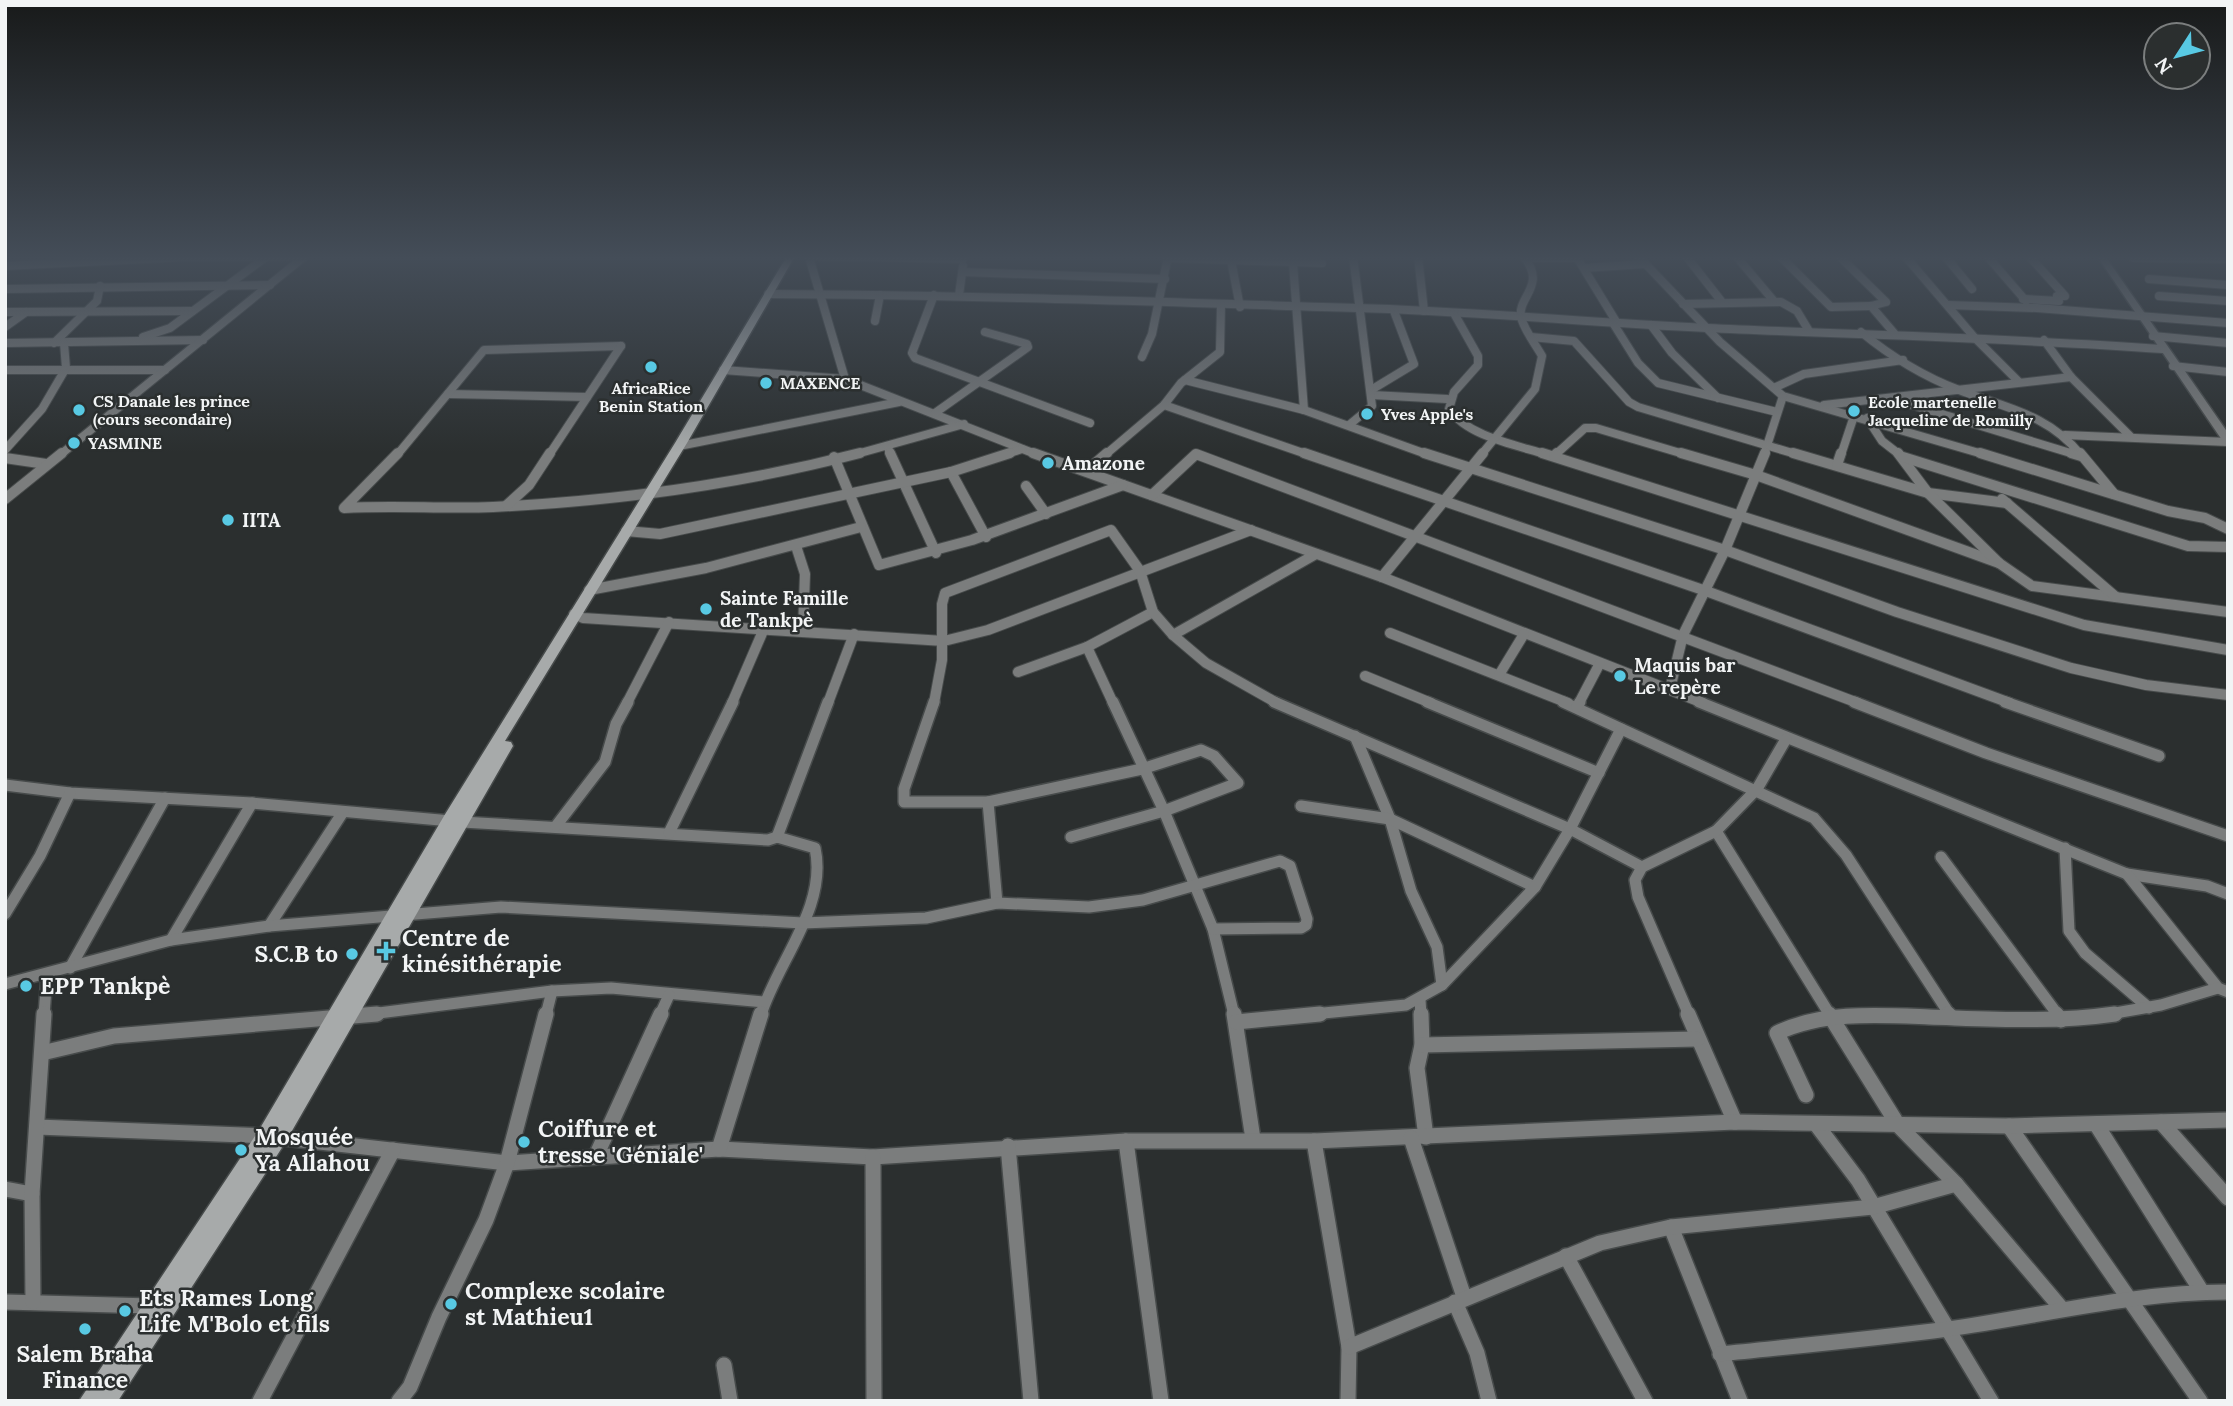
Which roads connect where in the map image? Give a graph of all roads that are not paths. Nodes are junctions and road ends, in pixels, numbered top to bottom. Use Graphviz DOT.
graph roads {
  1 [pos="79,322"];
  2 [pos="178,322"];
  3 [pos="225,322"];
  4 [pos="756,322"];
  5 [pos="829,322"];
  6 [pos="924,322"];
  7 [pos="1154,322"];
  8 [pos="1221,322"];
  9 [pos="1297,322"];
  10 [pos="1360,322"];
  11 [pos="1399,322"];
  12 [pos="1459,322"];
  13 [pos="1523,322"];
  14 [pos="1589,322"];
  15 [pos="1700,322"];
  16 [pos="1803,322"];
  17 [pos="1884,322"];
  18 [pos="1961,322"];
  19 [pos="2145,322"];
  20 [pos="1615,323"];
  21 [pos="1651,325"];
  22 [pos="1706,328"];
  23 [pos="1809,331"];
  24 [pos="985,332"];
  25 [pos="1861,332"];
  26 [pos="1894,333"];
  27 [pos="1531,337"];
  28 [pos="1973,337"];
  29 [pos="2153,337"];
  30 [pos="131,340"];
  31 [pos="203,340"];
  32 [pos="2044,340"];
  33 [pos="5,343"];
  34 [pos="59,343"];
  35 [pos="2228,343"];
  36 [pos="2163,349"];
  37 [pos="1142,357"];
  38 [pos="1903,360"];
  39 [pos="2174,366"];
  40 [pos="65,368"];
  41 [pos="165,370"];
  42 [pos="728,370"];
  43 [pos="6,371"];
  44 [pos="2228,372"];
  45 [pos="2071,377"];
  46 [pos="845,379"];
  47 [pos="1185,380"];
  48 [pos="978,382"];
  49 [pos="2019,382"];
  50 [pos="1776,387"];
  51 [pos="1956,389"];
  52 [pos="1372,393"];
  53 [pos="448,394"];
  54 [pos="1783,396"];
  55 [pos="587,397"];
  56 [pos="1718,398"];
  57 [pos="1888,398"];
  58 [pos="1447,399"];
  59 [pos="899,402"];
  60 [pos="1164,405"];
  61 [pos="1818,406"];
  62 [pos="1304,410"];
  63 [pos="1777,412"];
  64 [pos="935,413"];
  65 [pos="1854,416"];
  66 [pos="1867,418"];
  67 [pos="1090,423"];
  68 [pos="964,424"];
  69 [pos="1349,425"];
  70 [pos="2065,435"];
  71 [pos="2131,437"];
  72 [pos="1495,438"];
  73 [pos="2228,442"];
  74 [pos="1768,446"];
  75 [pos="682,447"];
  76 [pos="888,448"];
  77 [pos="1022,449"];
  78 [pos="5,450"];
  79 [pos="1554,456"];
  80 [pos="2081,456"];
  81 [pos="834,457"];
  82 [pos="1903,457"];
  83 [pos="5,458"];
  84 [pos="46,464"];
  85 [pos="1837,465"];
  86 [pos="1469,469"];
  87 [pos="951,471"];
  88 [pos="1086,471"];
  89 [pos="1756,475"];
  90 [pos="901,480"];
  91 [pos="1983,481"];
  92 [pos="1123,485"];
  93 [pos="1026,486"];
  94 [pos="848,492"];
  95 [pos="1928,493"];
  96 [pos="651,494"];
  97 [pos="2113,494"];
  98 [pos="1152,495"];
  99 [pos="1443,498"];
  100 [pos="5,499"];
  101 [pos="2007,503"];
  102 [pos="506,506"];
  103 [pos="1046,514"];
  104 [pos="1740,514"];
  105 [pos="861,527"];
  106 [pos="1251,530"];
  107 [pos="2228,530"];
  108 [pos="630,532"];
  109 [pos="1413,536"];
  110 [pos="986,537"];
  111 [pos="796,546"];
  112 [pos="2228,547"];
  113 [pos="1725,550"];
  114 [pos="936,553"];
  115 [pos="1316,554"];
  116 [pos="1999,562"];
  117 [pos="1140,571"];
  118 [pos="1382,577"];
  119 [pos="2032,586"];
  120 [pos="594,590"];
  121 [pos="1706,590"];
  122 [pos="2116,597"];
  123 [pos="2024,604"];
  124 [pos="1153,612"];
  125 [pos="2228,612"];
  126 [pos="578,616"];
  127 [pos="669,622"];
  128 [pos="763,631"];
  129 [pos="803,631"];
  130 [pos="854,634"];
  131 [pos="1390,634"];
  132 [pos="1524,634"];
  133 [pos="1172,635"];
  134 [pos="1683,635"];
  135 [pos="944,641"];
  136 [pos="1087,648"];
  137 [pos="2228,650"];
  138 [pos="1600,663"];
  139 [pos="1018,673"];
  140 [pos="1499,675"];
  141 [pos="1365,676"];
  142 [pos="1670,689"];
  143 [pos="2228,695"];
  144 [pos="1577,707"];
  145 [pos="1621,729"];
  146 [pos="1355,736"];
  147 [pos="1786,739"];
  148 [pos="2160,756"];
  149 [pos="1142,769"];
  150 [pos="1599,773"];
  151 [pos="5,785"];
  152 [pos="1757,789"];
  153 [pos="70,793"];
  154 [pos="164,798"];
  155 [pos="252,803"];
  156 [pos="988,803"];
  157 [pos="1301,806"];
  158 [pos="1164,811"];
  159 [pos="343,812"];
  160 [pos="1390,819"];
  161 [pos="456,821"];
  162 [pos="556,825"];
  163 [pos="1570,829"];
  164 [pos="1716,831"];
  165 [pos="669,833"];
  166 [pos="2228,836"];
  167 [pos="777,837"];
  168 [pos="1071,837"];
  169 [pos="2065,848"];
  170 [pos="1941,856"];
  171 [pos="1642,867"];
  172 [pos="2127,874"];
  173 [pos="1197,886"];
  174 [pos="1535,887"];
  175 [pos="2228,894"];
  176 [pos="997,903"];
  177 [pos="5,914"];
  178 [pos="399,917"];
  179 [pos="803,923"];
  180 [pos="270,926"];
  181 [pos="1213,929"];
  182 [pos="171,940"];
  183 [pos="70,968"];
  184 [pos="47,975"];
  185 [pos="5,984"];
  186 [pos="1442,985"];
  187 [pos="552,990"];
  188 [pos="2223,990"];
  189 [pos="669,995"];
  190 [pos="1420,1000"];
  191 [pos="765,1002"];
  192 [pos="2149,1008"];
  193 [pos="343,1016"];
  194 [pos="1950,1017"];
  195 [pos="1832,1018"];
  196 [pos="2061,1020"];
  197 [pos="1236,1022"];
  198 [pos="1696,1039"];
  199 [pos="1422,1045"];
  200 [pos="42,1053"];
  201 [pos="1806,1095"];
  202 [pos="2228,1120"];
  203 [pos="1735,1122"];
  204 [pos="2161,1122"];
  205 [pos="1816,1124"];
  206 [pos="2096,1124"];
  207 [pos="1898,1125"];
  208 [pos="2009,1126"];
  209 [pos="37,1127"];
  210 [pos="272,1137"];
  211 [pos="1418,1137"];
  212 [pos="1252,1139"];
  213 [pos="1126,1141"];
  214 [pos="1314,1141"];
  215 [pos="1008,1146"];
  216 [pos="719,1149"];
  217 [pos="393,1150"];
  218 [pos="596,1156"];
  219 [pos="873,1157"];
  220 [pos="508,1163"];
  221 [pos="1956,1184"];
  222 [pos="5,1189"];
  223 [pos="32,1194"];
  224 [pos="2228,1198"];
  225 [pos="1873,1207"];
  226 [pos="1671,1227"];
  227 [pos="1566,1256"];
  228 [pos="2202,1292"];
  229 [pos="2228,1292"];
  230 [pos="1460,1299"];
  231 [pos="5,1302"];
  232 [pos="33,1302"];
  233 [pos="2129,1302"];
  234 [pos="151,1306"];
  235 [pos="2062,1309"];
  236 [pos="1949,1329"];
  237 [pos="1349,1347"];
  238 [pos="1720,1354"];
  239 [pos="724,1365"];
  240 [pos="407,1396"];
  241 [pos="90,1401"];
  242 [pos="104,1401"];
  243 [pos="260,1401"];
  244 [pos="730,1401"];
  245 [pos="874,1401"];
  246 [pos="1031,1401"];
  247 [pos="1161,1401"];
  248 [pos="1348,1401"];
  249 [pos="1489,1401"];
  250 [pos="1645,1401"];
  251 [pos="1740,1401"];
  252 [pos="1991,1401"];
  253 [pos="2200,1401"];
  1 -- 34 [label="street"];
  2 -- 30 [label="street"];
  3 -- 31 [label="street"];
  4 -- 42 [label="main road"];
  5 -- 46 [label="street"];
  6 -- 48 [label="street"];
  7 -- 37 [label="street"];
  8 -- 47 [label="street"];
  9 -- 62 [label="street"];
  10 -- 52 [label="street"];
  11 -- 52 [label="street"];
  12 -- 58 [label="street"];
  13 -- 27 [label="street"];
  14 -- 20 [label="street"];
  15 -- 22 [label="street"];
  16 -- 23 [label="street"];
  17 -- 26 [label="street"];
  18 -- 28 [label="street"];
  19 -- 29 [label="street"];
  20 -- 21 [label="street"];
  20 -- 56 [label="street"];
  21 -- 22 [label="street"];
  21 -- 56 [label="street"];
  22 -- 23 [label="street"];
  22 -- 50 [label="street"];
  23 -- 25 [label="street"];
  24 -- 48 [label="street"];
  25 -- 26 [label="street"];
  25 -- 38 [label="street"];
  26 -- 28 [label="street"];
  27 -- 72 [label="street"];
  27 -- 74 [label="street"];
  28 -- 32 [label="street"];
  28 -- 49 [label="street"];
  29 -- 35 [label="street"];
  29 -- 36 [label="street"];
  30 -- 31 [label="street"];
  30 -- 34 [label="street"];
  31 -- 41 [label="street"];
  32 -- 36 [label="street"];
  32 -- 45 [label="street"];
  33 -- 34 [label="street"];
  34 -- 40 [label="street"];
  36 -- 39 [label="street"];
  38 -- 50 [label="street"];
  38 -- 51 [label="street"];
  39 -- 44 [label="street"];
  39 -- 73 [label="street"];
  40 -- 41 [label="street"];
  40 -- 43 [label="street"];
  40 -- 78 [label="street"];
  41 -- 84 [label="street"];
  42 -- 46 [label="street"];
  42 -- 75 [label="main road"];
  45 -- 49 [label="street"];
  45 -- 71 [label="street"];
  46 -- 59 [label="street"];
  47 -- 60 [label="street"];
  47 -- 62 [label="street"];
  48 -- 64 [label="street"];
  48 -- 67 [label="street"];
  49 -- 51 [label="street"];
  50 -- 54 [label="street"];
  51 -- 57 [label="street"];
  51 -- 70 [label="street"];
  52 -- 58 [label="street"];
  52 -- 69 [label="street"];
  53 -- 55 [label="street"];
  53 -- 55 [label="street"];
  53 -- 102 [label="street"];
  54 -- 61 [label="street"];
  54 -- 63 [label="street"];
  55 -- 102 [label="street"];
  56 -- 63 [label="street"];
  57 -- 61 [label="street"];
  57 -- 80 [label="street"];
  58 -- 72 [label="street"];
  59 -- 64 [label="street"];
  59 -- 75 [label="street"];
  60 -- 88 [label="street"];
  60 -- 99 [label="street"];
  61 -- 65 [label="street"];
  62 -- 69 [label="street"];
  63 -- 74 [label="street"];
  64 -- 68 [label="street"];
  65 -- 66 [label="street"];
  65 -- 85 [label="street"];
  66 -- 82 [label="street"];
  66 -- 97 [label="street"];
  68 -- 76 [label="street"];
  68 -- 77 [label="street"];
  69 -- 86 [label="street"];
  70 -- 71 [label="street"];
  70 -- 80 [label="street"];
  71 -- 73 [label="street"];
  72 -- 79 [label="street"];
  72 -- 86 [label="street"];
  74 -- 85 [label="street"];
  74 -- 89 [label="street"];
  75 -- 96 [label="main road"];
  76 -- 81 [label="street"];
  76 -- 90 [label="street"];
  77 -- 87 [label="street"];
  77 -- 88 [label="street"];
  79 -- 89 [label="street"];
  79 -- 104 [label="street"];
  80 -- 97 [label="street"];
  81 -- 94 [label="street"];
  81 -- 96 [label="street"];
  82 -- 91 [label="street"];
  82 -- 95 [label="street"];
  83 -- 84 [label="street"];
  84 -- 100 [label="street"];
  85 -- 95 [label="street"];
  86 -- 99 [label="street"];
  86 -- 113 [label="street"];
  87 -- 90 [label="street"];
  87 -- 110 [label="street"];
  88 -- 92 [label="street"];
  89 -- 104 [label="street"];
  89 -- 116 [label="street"];
  90 -- 94 [label="street"];
  90 -- 114 [label="street"];
  91 -- 101 [label="street"];
  91 -- 112 [label="street"];
  92 -- 98 [label="street"];
  92 -- 103 [label="street"];
  93 -- 103 [label="street"];
  94 -- 105 [label="street"];
  94 -- 108 [label="street"];
  95 -- 101 [label="street"];
  95 -- 116 [label="street"];
  96 -- 102 [label="street"];
  96 -- 108 [label="main road"];
  97 -- 107 [label="street"];
  98 -- 106 [label="street"];
  98 -- 109 [label="street"];
  99 -- 109 [label="street"];
  99 -- 121 [label="street"];
  101 -- 122 [label="street"];
  103 -- 110 [label="street"];
  104 -- 113 [label="street"];
  104 -- 123 [label="street"];
  105 -- 111 [label="street"];
  105 -- 114 [label="street"];
  106 -- 115 [label="street"];
  106 -- 117 [label="street"];
  108 -- 120 [label="main road"];
  109 -- 118 [label="street"];
  109 -- 134 [label="street"];
  110 -- 114 [label="street"];
  111 -- 120 [label="street"];
  111 -- 129 [label="street"];
  113 -- 121 [label="street"];
  113 -- 143 [label="street"];
  115 -- 118 [label="street"];
  115 -- 133 [label="street"];
  116 -- 119 [label="street"];
  117 -- 124 [label="street"];
  117 -- 135 [label="street"];
  117 -- 135 [label="street"];
  118 -- 132 [label="street"];
  119 -- 122 [label="street"];
  119 -- 123 [label="street"];
  120 -- 126 [label="main road"];
  121 -- 134 [label="street"];
  121 -- 148 [label="street"];
  122 -- 125 [label="street"];
  123 -- 137 [label="street"];
  124 -- 133 [label="street"];
  124 -- 136 [label="street"];
  126 -- 127 [label="street"];
  126 -- 161 [label="main road"];
  127 -- 128 [label="street"];
  127 -- 162 [label="street"];
  128 -- 129 [label="street"];
  128 -- 165 [label="street"];
  129 -- 130 [label="street"];
  130 -- 135 [label="street"];
  130 -- 167 [label="street"];
  131 -- 140 [label="street"];
  132 -- 138 [label="street"];
  132 -- 140 [label="street"];
  133 -- 146 [label="street"];
  134 -- 142 [label="street"];
  134 -- 166 [label="street"];
  135 -- 156 [label="street"];
  136 -- 139 [label="street"];
  136 -- 149 [label="street"];
  138 -- 142 [label="street"];
  138 -- 144 [label="street"];
  140 -- 144 [label="street"];
  141 -- 150 [label="street"];
  142 -- 147 [label="street"];
  144 -- 145 [label="street"];
  145 -- 150 [label="street"];
  145 -- 152 [label="street"];
  146 -- 160 [label="street"];
  146 -- 163 [label="street"];
  147 -- 152 [label="street"];
  147 -- 169 [label="street"];
  149 -- 156 [label="street"];
  149 -- 158 [label="street"];
  149 -- 158 [label="street"];
  150 -- 163 [label="street"];
  151 -- 153 [label="street"];
  152 -- 164 [label="street"];
  152 -- 194 [label="street"];
  153 -- 154 [label="street"];
  153 -- 177 [label="street"];
  154 -- 155 [label="street"];
  154 -- 183 [label="street"];
  155 -- 159 [label="street"];
  155 -- 182 [label="street"];
  156 -- 176 [label="street"];
  157 -- 160 [label="street"];
  158 -- 168 [label="street"];
  158 -- 173 [label="street"];
  159 -- 161 [label="street"];
  159 -- 180 [label="street"];
  160 -- 174 [label="street"];
  160 -- 186 [label="street"];
  161 -- 162 [label="street"];
  161 -- 178 [label="main road"];
  162 -- 165 [label="street"];
  163 -- 171 [label="street"];
  163 -- 174 [label="street"];
  164 -- 171 [label="street"];
  164 -- 195 [label="street"];
  165 -- 167 [label="street"];
  167 -- 179 [label="street"];
  169 -- 172 [label="street"];
  169 -- 192 [label="street"];
  170 -- 196 [label="street"];
  171 -- 198 [label="street"];
  172 -- 175 [label="street"];
  172 -- 188 [label="street"];
  173 -- 176 [label="street"];
  173 -- 181 [label="street"];
  173 -- 181 [label="street"];
  174 -- 186 [label="street"];
  176 -- 179 [label="street"];
  178 -- 179 [label="street"];
  178 -- 180 [label="street"];
  178 -- 193 [label="main road"];
  179 -- 191 [label="street"];
  180 -- 182 [label="street"];
  181 -- 197 [label="street"];
  182 -- 183 [label="street"];
  183 -- 184 [label="street"];
  184 -- 185 [label="street"];
  184 -- 200 [label="street"];
  186 -- 190 [label="street"];
  187 -- 189 [label="street"];
  187 -- 193 [label="street"];
  187 -- 220 [label="street"];
  188 -- 192 [label="street"];
  189 -- 191 [label="street"];
  189 -- 218 [label="street"];
  190 -- 197 [label="street"];
  190 -- 199 [label="street"];
  191 -- 216 [label="street"];
  192 -- 196 [label="street"];
  193 -- 200 [label="street"];
  193 -- 210 [label="main road"];
  194 -- 195 [label="street"];
  194 -- 196 [label="street"];
  195 -- 201 [label="street"];
  195 -- 207 [label="street"];
  197 -- 212 [label="street"];
  198 -- 199 [label="street"];
  198 -- 203 [label="street"];
  199 -- 211 [label="street"];
  200 -- 209 [label="street"];
  202 -- 204 [label="street"];
  203 -- 205 [label="street"];
  203 -- 211 [label="street"];
  204 -- 206 [label="street"];
  204 -- 224 [label="street"];
  205 -- 207 [label="street"];
  205 -- 225 [label="street"];
  206 -- 208 [label="street"];
  206 -- 228 [label="street"];
  207 -- 208 [label="street"];
  207 -- 221 [label="street"];
  208 -- 233 [label="street"];
  209 -- 210 [label="street"];
  209 -- 223 [label="street"];
  210 -- 217 [label="street"];
  210 -- 234 [label="main road"];
  210 -- 242 [label="main road"];
  211 -- 214 [label="street"];
  211 -- 230 [label="street"];
  212 -- 213 [label="street"];
  212 -- 214 [label="street"];
  213 -- 215 [label="street"];
  213 -- 247 [label="street"];
  214 -- 237 [label="street"];
  215 -- 219 [label="street"];
  215 -- 246 [label="street"];
  216 -- 218 [label="street"];
  216 -- 219 [label="street"];
  217 -- 220 [label="street"];
  217 -- 243 [label="street"];
  218 -- 220 [label="street"];
  219 -- 245 [label="street"];
  220 -- 240 [label="street"];
  221 -- 225 [label="street"];
  221 -- 235 [label="street"];
  222 -- 223 [label="street"];
  223 -- 232 [label="street"];
  225 -- 226 [label="street"];
  225 -- 236 [label="street"];
  226 -- 227 [label="street"];
  226 -- 238 [label="street"];
  227 -- 230 [label="street"];
  227 -- 250 [label="street"];
  228 -- 229 [label="street"];
  228 -- 233 [label="street"];
  230 -- 237 [label="street"];
  230 -- 249 [label="street"];
  231 -- 232 [label="street"];
  232 -- 234 [label="street"];
  233 -- 235 [label="street"];
  233 -- 253 [label="street"];
  234 -- 241 [label="main road"];
  235 -- 236 [label="street"];
  236 -- 238 [label="street"];
  236 -- 252 [label="street"];
  237 -- 248 [label="street"];
  238 -- 251 [label="street"];
  239 -- 244 [label="street"];
}
